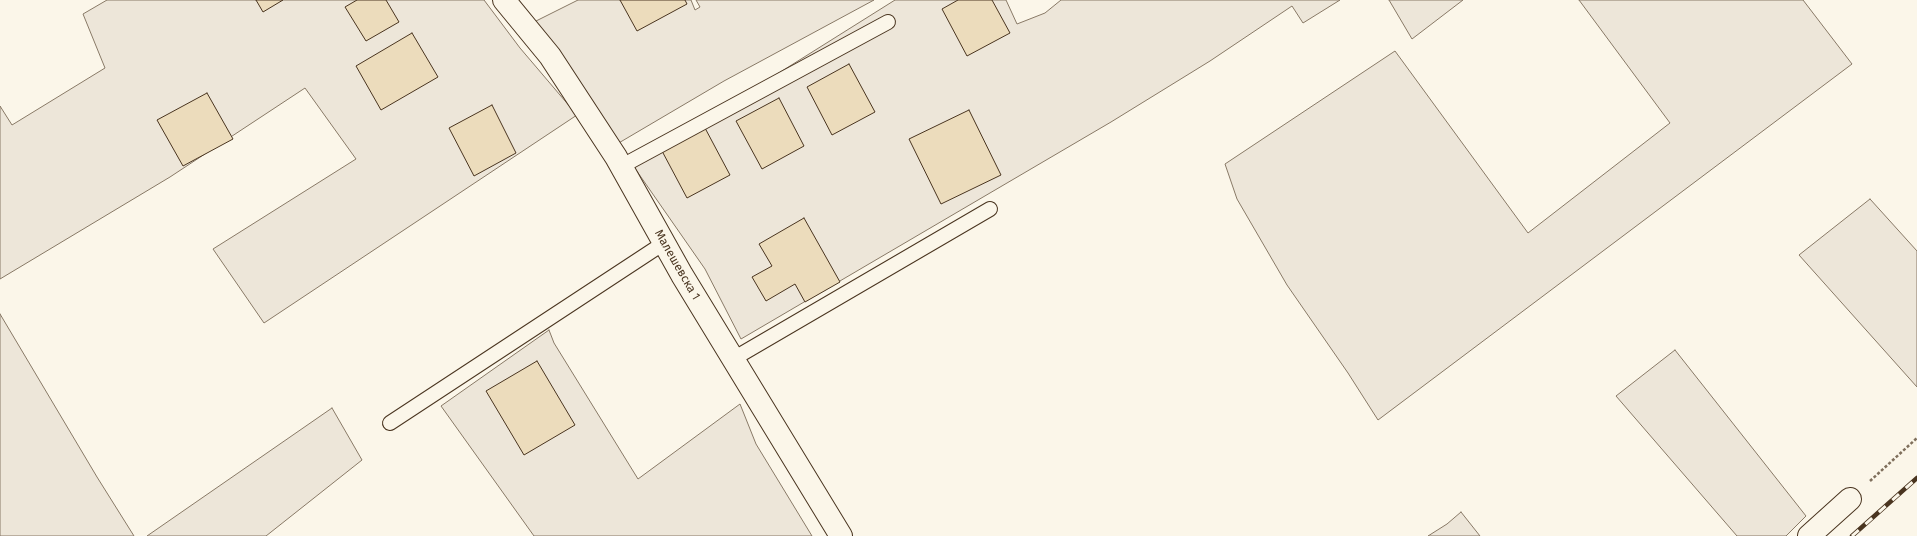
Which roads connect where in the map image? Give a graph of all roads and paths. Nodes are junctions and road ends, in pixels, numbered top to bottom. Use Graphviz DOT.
graph roads {
  1 [pos="504,0"];
  2 [pos="888,22"];
  3 [pos="622,166"];
  4 [pos="990,209"];
  5 [pos="664,243"];
  6 [pos="733,359"];
  7 [pos="390,423"];
  8 [pos="1917,438"];
  9 [pos="1850,499"];
  10 [pos="841,536"];
  11 [pos="1809,536"];
  1 -- 3 [label="street, Малешевска 1"];
  2 -- 3 [label="lane"];
  3 -- 5 [label="street, Малешевска 1"];
  4 -- 6 [label="lane"];
  5 -- 6 [label="street, Малешевска 1"];
  5 -- 7 [label="lane"];
  6 -- 10 [label="street, Малешевска 1"];
  8 -- 9 [label="path"];
  9 -- 11 [label="street"];
}
